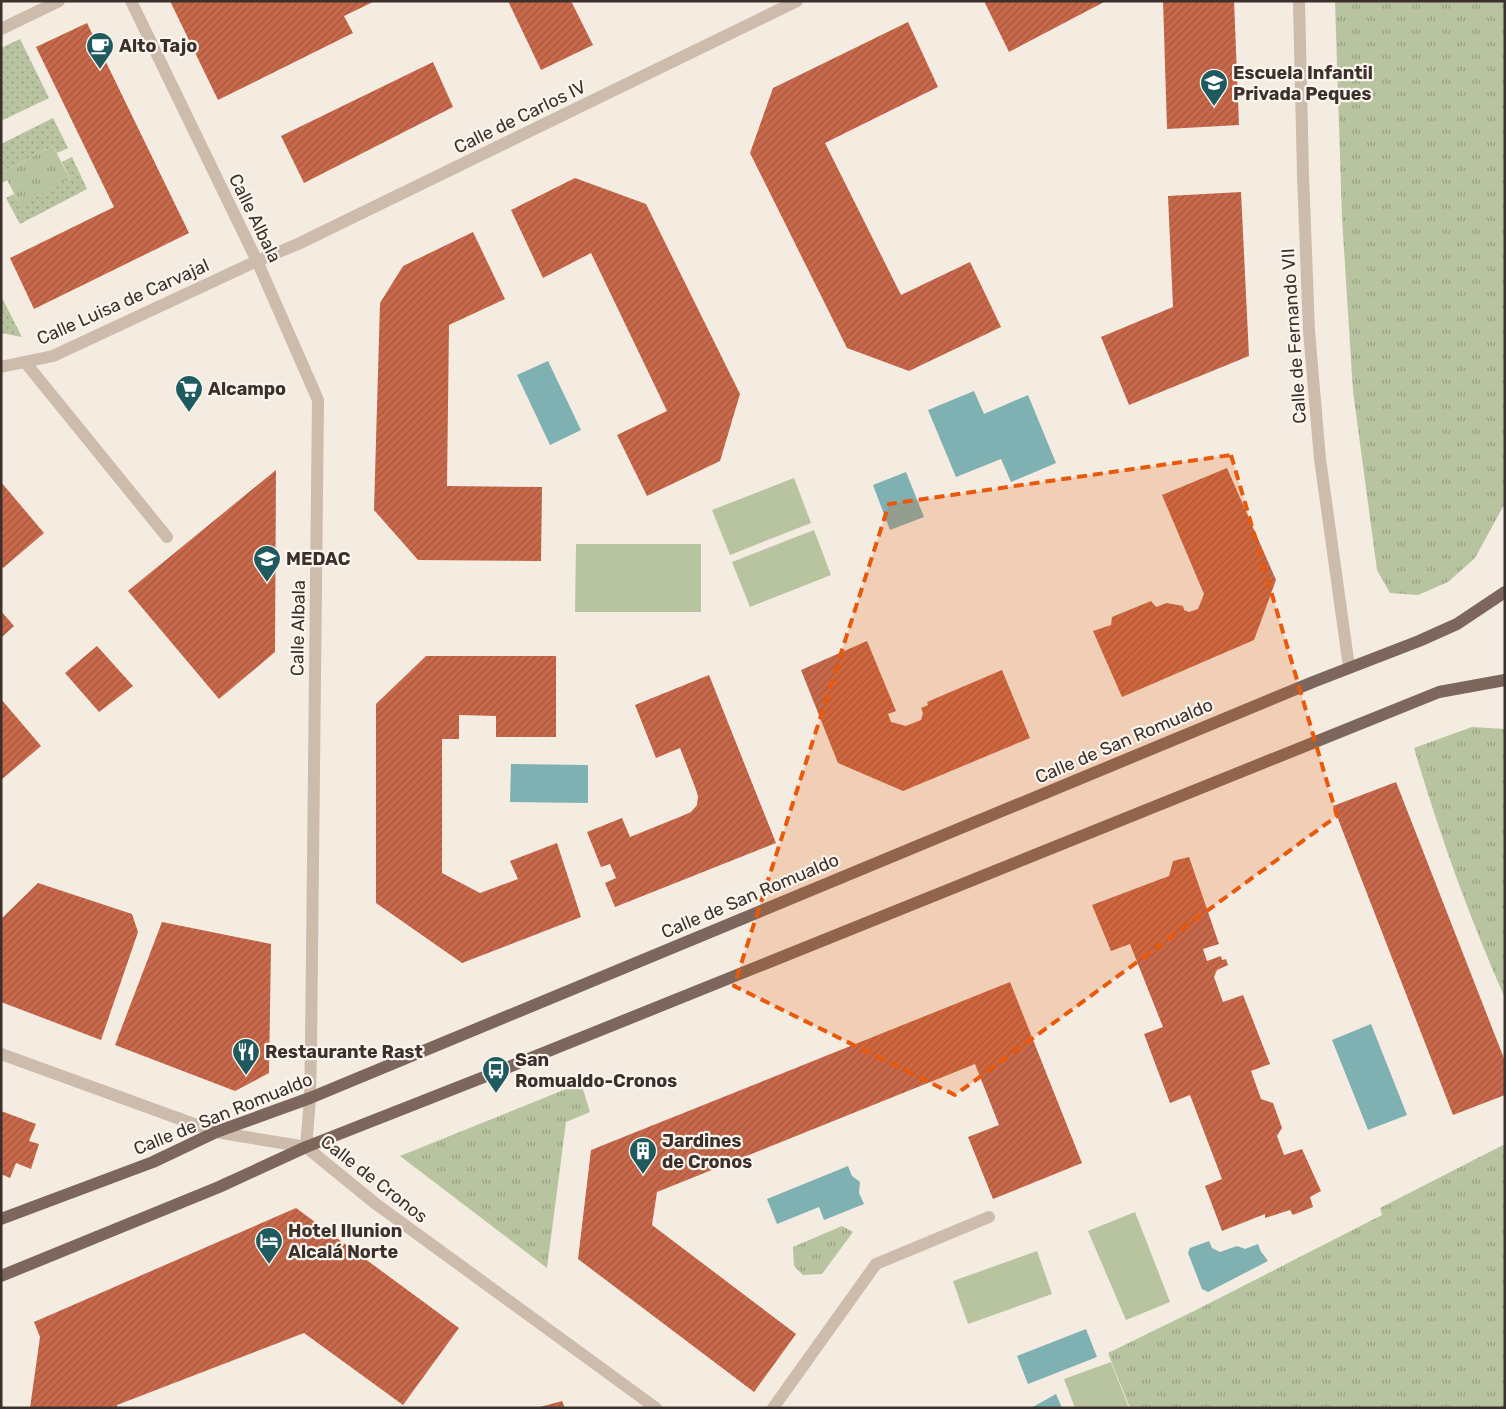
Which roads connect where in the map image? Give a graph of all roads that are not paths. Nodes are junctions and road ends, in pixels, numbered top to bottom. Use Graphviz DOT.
graph roads {
  1 [pos="59,1"];
  2 [pos="131,1"];
  3 [pos="797,1"];
  4 [pos="1299,1"];
  5 [pos="1,29"];
  6 [pos="257,260"];
  7 [pos="25,362"];
  8 [pos="1,367"];
  9 [pos="167,537"];
  10 [pos="1505,592"];
  11 [pos="1348,667"];
  12 [pos="1505,680"];
  13 [pos="1,1054"];
  14 [pos="310,1098"];
  15 [pos="216,1132"];
  16 [pos="306,1147"];
  17 [pos="989,1217"];
  18 [pos="1,1219"];
  19 [pos="1,1276"];
  20 [pos="656,1408"];
  21 [pos="773,1408"];
  1 -- 5 [label="street"];
  2 -- 6 [label="street, Calle Albala"];
  3 -- 6 [label="street, Calle de Carlos IV"];
  4 -- 11 [label="street, Calle de Fernando VII"];
  6 -- 7 [label="street, Calle Luisa de Carvajal"];
  6 -- 14 [label="street, Calle Albala"];
  7 -- 8 [label="street, Calle Luisa de Carvajal"];
  7 -- 9 [label="street"];
  10 -- 11 [label="main road, Calle de San Romualdo"];
  11 -- 14 [label="main road, Calle de San Romualdo"];
  12 -- 16 [label="main road"];
  13 -- 15 [label="street, Calle de Cronos"];
  14 -- 15 [label="main road, Calle de San Romualdo"];
  14 -- 16 [label="street, Calle Albala"];
  15 -- 16 [label="street, Calle de Cronos"];
  15 -- 18 [label="main road, Calle de San Romualdo"];
  16 -- 19 [label="main road"];
  16 -- 20 [label="street, Calle de Cronos"];
  17 -- 21 [label="street"];
}
